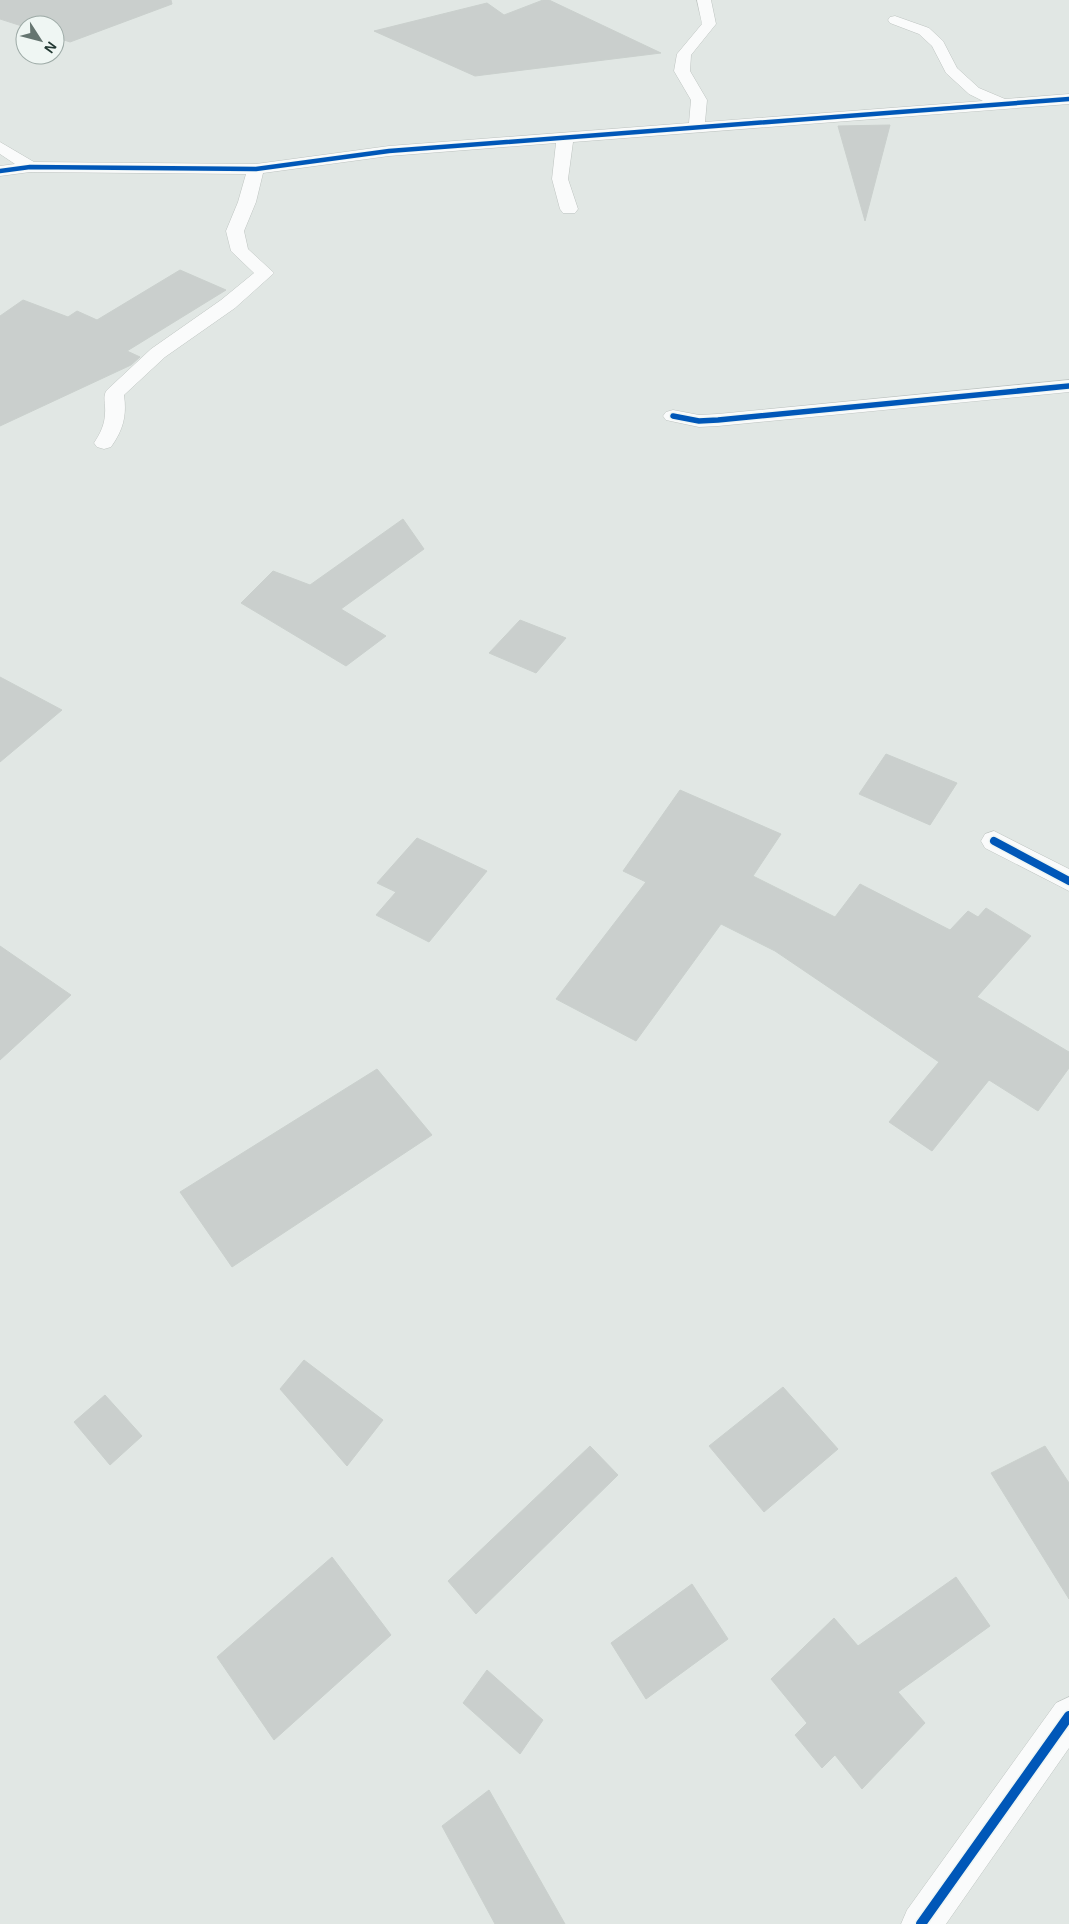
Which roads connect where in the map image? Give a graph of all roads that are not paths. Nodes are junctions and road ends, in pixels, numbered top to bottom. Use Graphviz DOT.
graph roads {
  1 [pos="704,0"];
  2 [pos="895,20"];
  3 [pos="1069,100"];
  4 [pos="1000,103"];
  5 [pos="697,128"];
  6 [pos="564,137"];
  7 [pos="0,147"];
  8 [pos="30,167"];
  9 [pos="256,169"];
  10 [pos="0,171"];
  11 [pos="569,209"];
  12 [pos="1069,386"];
  13 [pos="673,416"];
  14 [pos="104,443"];
  15 [pos="994,841"];
  16 [pos="1069,881"];
  17 [pos="1069,1716"];
  18 [pos="921,1924"];
  1 -- 5 [label="street"];
  2 -- 4 [label="street"];
  3 -- 4 [label="street"];
  4 -- 5 [label="street"];
  5 -- 6 [label="street"];
  6 -- 9 [label="street"];
  6 -- 11 [label="street"];
  7 -- 8 [label="street"];
  8 -- 9 [label="street"];
  8 -- 10 [label="street"];
  9 -- 14 [label="street"];
  12 -- 13 [label="street"];
  15 -- 16 [label="street"];
  17 -- 18 [label="street"];
}
